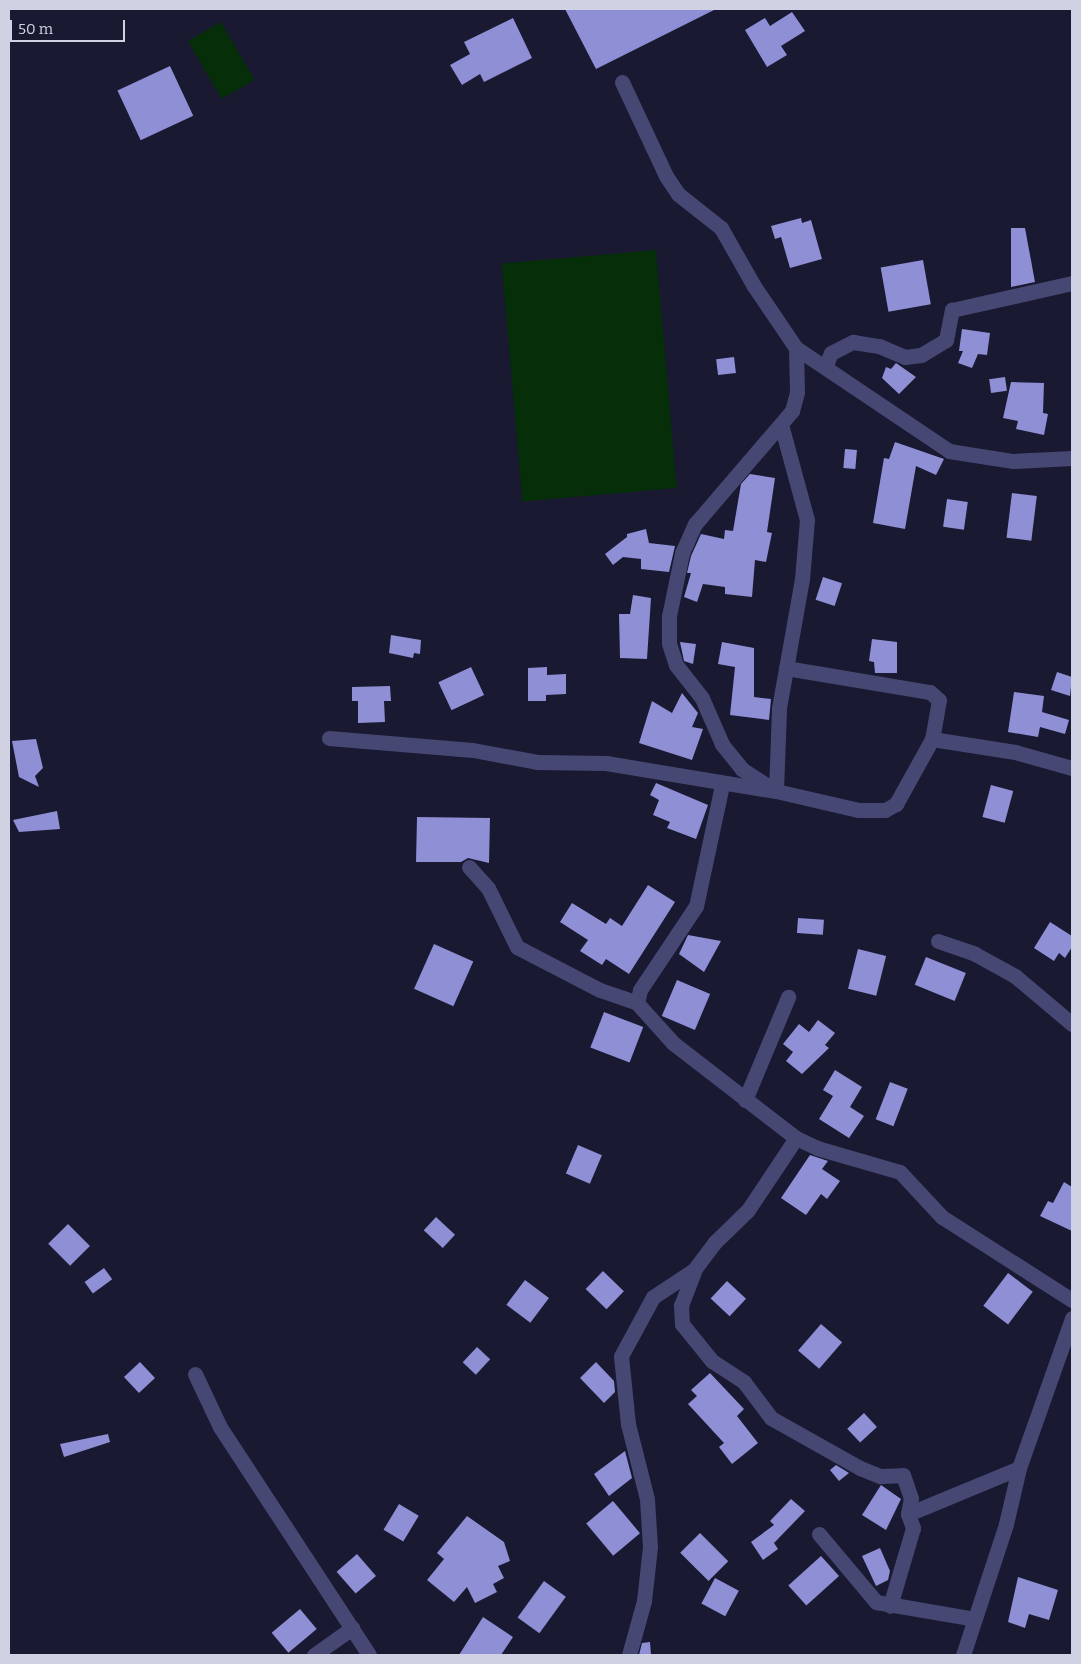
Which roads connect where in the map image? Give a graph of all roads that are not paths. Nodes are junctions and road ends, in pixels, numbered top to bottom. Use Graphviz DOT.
graph roads {
  1 [pos="622,82"];
  2 [pos="1072,283"];
  3 [pos="796,348"];
  4 [pos="825,367"];
  5 [pos="781,424"];
  6 [pos="1072,458"];
  7 [pos="786,668"];
  8 [pos="329,738"];
  9 [pos="932,738"];
  10 [pos="1072,768"];
  11 [pos="722,785"];
  12 [pos="776,791"];
  13 [pos="469,866"];
  14 [pos="938,941"];
  15 [pos="788,997"];
  16 [pos="637,1003"];
  17 [pos="1072,1024"];
  18 [pos="745,1100"];
  19 [pos="796,1138"];
  20 [pos="695,1269"];
  21 [pos="1072,1300"];
  22 [pos="1072,1318"];
  23 [pos="195,1374"];
  24 [pos="1019,1468"];
  25 [pos="908,1514"];
  26 [pos="819,1534"];
  27 [pos="890,1606"];
  28 [pos="975,1619"];
  29 [pos="352,1628"];
  30 [pos="314,1655"];
  31 [pos="369,1655"];
  32 [pos="629,1655"];
  33 [pos="963,1655"];
  1 -- 3 [label="street"];
  2 -- 4 [label="street"];
  3 -- 4 [label="street"];
  3 -- 5 [label="street"];
  4 -- 6 [label="street"];
  5 -- 7 [label="street"];
  5 -- 12 [label="street"];
  7 -- 9 [label="street"];
  7 -- 12 [label="street"];
  8 -- 11 [label="street"];
  9 -- 10 [label="street"];
  9 -- 12 [label="street"];
  11 -- 12 [label="street"];
  11 -- 16 [label="street"];
  13 -- 16 [label="street"];
  14 -- 17 [label="street"];
  15 -- 18 [label="street"];
  16 -- 18 [label="street"];
  18 -- 19 [label="street"];
  19 -- 20 [label="street"];
  19 -- 21 [label="street"];
  20 -- 25 [label="street"];
  20 -- 32 [label="street"];
  22 -- 24 [label="street"];
  23 -- 29 [label="street"];
  24 -- 25 [label="street"];
  24 -- 28 [label="street"];
  25 -- 27 [label="street"];
  26 -- 27 [label="street"];
  27 -- 28 [label="street"];
  28 -- 33 [label="street"];
  29 -- 30 [label="street"];
  29 -- 31 [label="street"];
}
